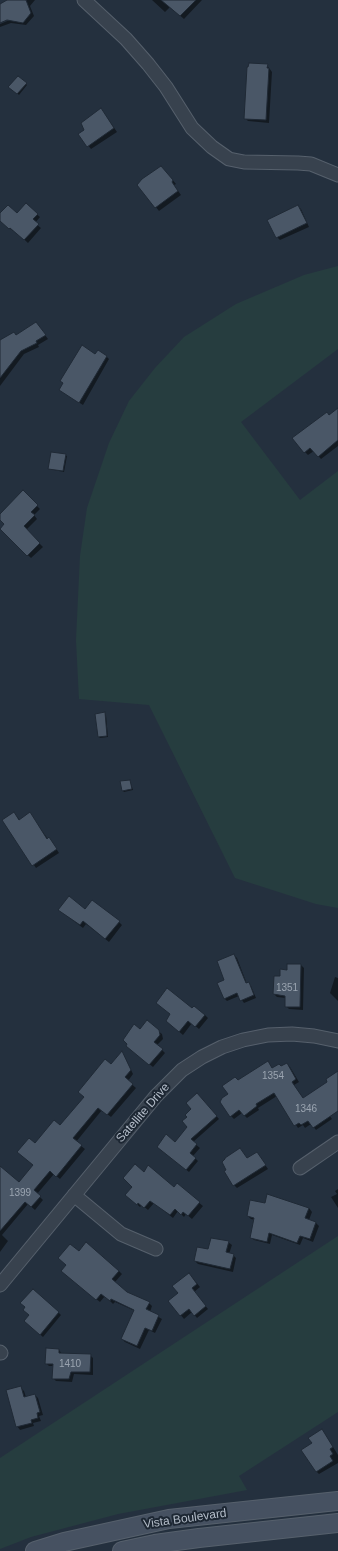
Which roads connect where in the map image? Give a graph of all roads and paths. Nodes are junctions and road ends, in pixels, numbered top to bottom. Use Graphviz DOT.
graph roads {
  1 [pos="84,0"];
  2 [pos="338,175"];
  3 [pos="338,1041"];
  4 [pos="338,1142"];
  5 [pos="300,1168"];
  6 [pos="74,1195"];
  7 [pos="156,1248"];
  8 [pos="0,1285"];
  9 [pos="338,1501"];
  10 [pos="338,1523"];
  11 [pos="34,1551"];
  12 [pos="122,1551"];
  1 -- 2 [label="street"];
  3 -- 6 [label="street, Satellite Drive"];
  4 -- 5 [label="street"];
  6 -- 7 [label="street"];
  6 -- 8 [label="street, Satellite Drive"];
  9 -- 11 [label="main road, Vista Boulevard"];
  10 -- 12 [label="main road, Vista Boulevard"];
}
